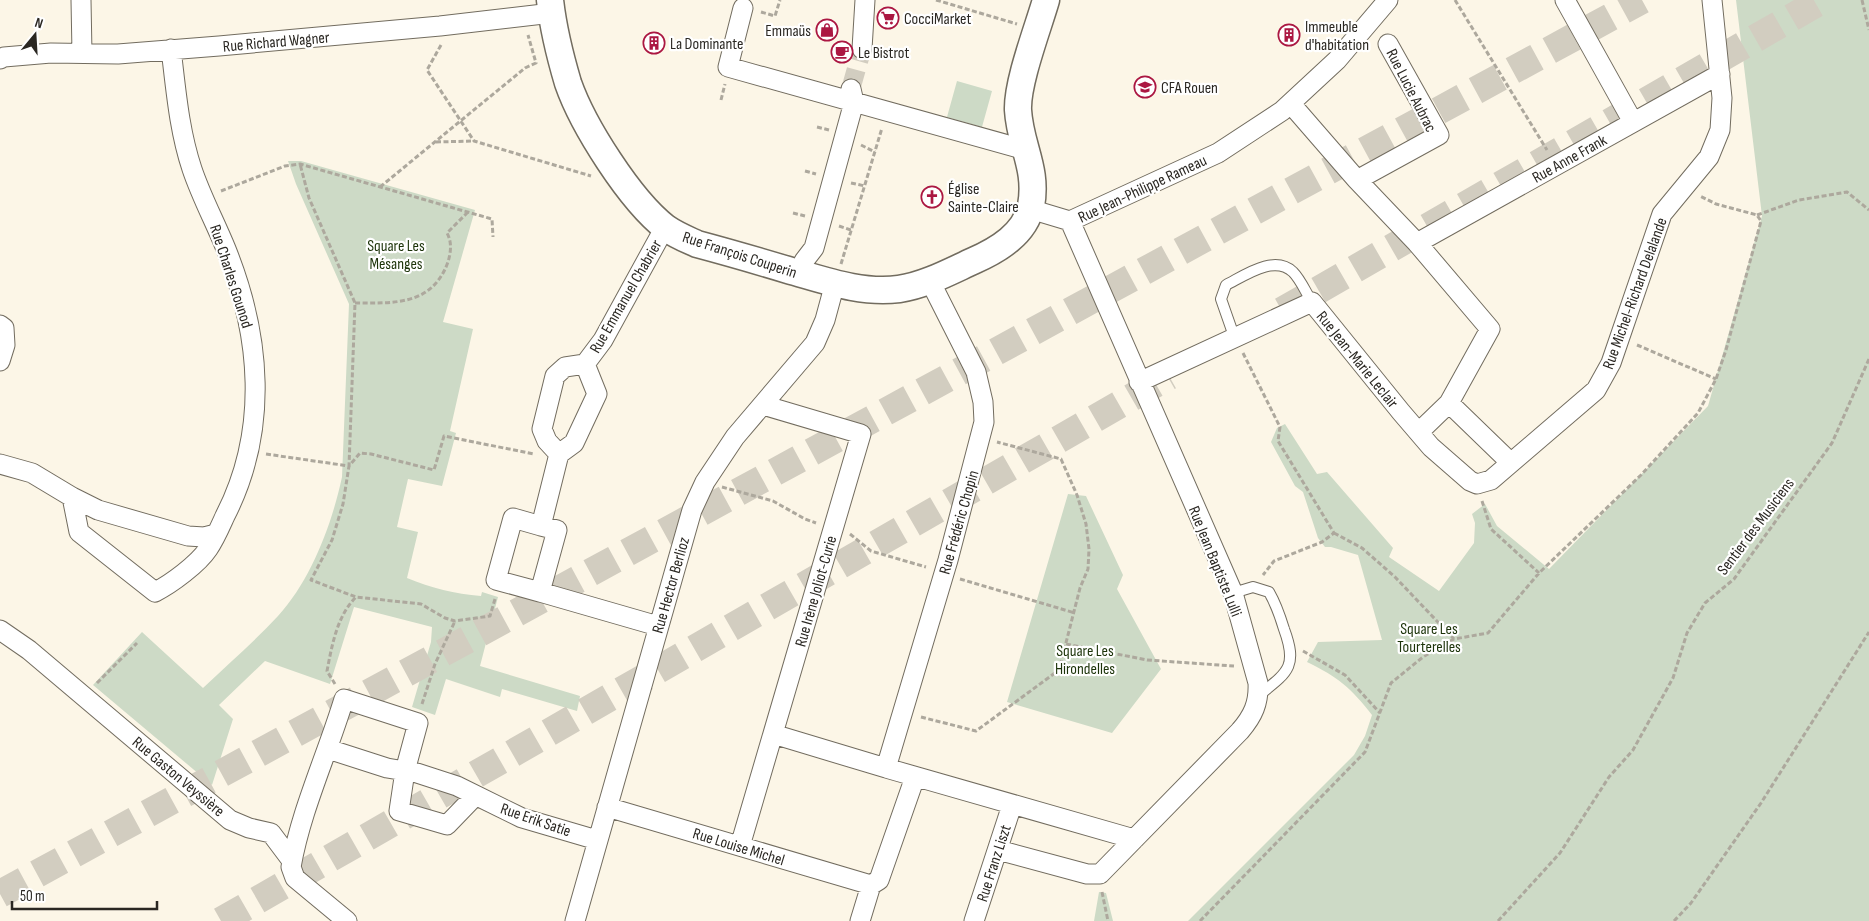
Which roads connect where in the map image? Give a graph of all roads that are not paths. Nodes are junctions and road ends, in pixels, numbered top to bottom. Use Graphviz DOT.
graph roads {
  1 [pos="81,0"];
  2 [pos="865,0"];
  3 [pos="1046,0"];
  4 [pos="1388,0"];
  5 [pos="1565,0"];
  6 [pos="1712,0"];
  7 [pos="551,7"];
  8 [pos="744,8"];
  9 [pos="1388,44"];
  10 [pos="862,48"];
  11 [pos="172,50"];
  12 [pos="82,53"];
  13 [pos="0,59"];
  14 [pos="1720,74"];
  15 [pos="852,95"];
  16 [pos="1291,104"];
  17 [pos="1634,122"];
  18 [pos="1026,150"];
  19 [pos="1357,180"];
  20 [pos="1030,209"];
  21 [pos="1070,221"];
  22 [pos="665,227"];
  23 [pos="1418,243"];
  24 [pos="804,261"];
  25 [pos="930,281"];
  26 [pos="835,283"];
  27 [pos="1312,302"];
  28 [pos="0,325"];
  29 [pos="1235,339"];
  30 [pos="0,361"];
  31 [pos="585,364"];
  32 [pos="1140,382"];
  33 [pos="1449,403"];
  34 [pos="763,405"];
  35 [pos="1419,432"];
  36 [pos="553,447"];
  37 [pos="1511,463"];
  38 [pos="0,464"];
  39 [pos="1476,484"];
  40 [pos="72,497"];
  41 [pos="541,526"];
  42 [pos="216,534"];
  43 [pos="540,592"];
  44 [pos="1233,594"];
  45 [pos="658,626"];
  46 [pos="2,636"];
  47 [pos="1258,696"];
  48 [pos="773,734"];
  49 [pos="328,749"];
  50 [pos="886,768"];
  51 [pos="405,771"];
  52 [pos="914,777"];
  53 [pos="475,796"];
  54 [pos="1012,806"];
  55 [pos="607,807"];
  56 [pos="1134,839"];
  57 [pos="597,840"];
  58 [pos="740,846"];
  59 [pos="998,850"];
  60 [pos="292,861"];
  61 [pos="871,885"];
  62 [pos="347,921"];
  63 [pos="575,921"];
  64 [pos="860,921"];
  65 [pos="974,921"];
  1 -- 12 [label="street"];
  2 -- 10 [label="street"];
  3 -- 18 [label="street"];
  4 -- 16 [label="street, Rue Jean-Philippe Rameau"];
  5 -- 17 [label="street"];
  6 -- 14 [label="street, Rue Michel-Richard Delalande"];
  7 -- 11 [label="street, Rue Richard Wagner"];
  7 -- 22 [label="street, Rue François Couperin"];
  8 -- 15 [label="street"];
  9 -- 19 [label="street, Rue Lucie Aubrac"];
  11 -- 12 [label="street, Rue Richard Wagner"];
  11 -- 42 [label="street, Rue Charles Gounod"];
  12 -- 13 [label="street, Rue Richard Wagner"];
  14 -- 17 [label="street, Rue Anne Frank"];
  14 -- 37 [label="street, Rue Michel-Richard Delalande"];
  15 -- 18 [label="street"];
  15 -- 24 [label="street"];
  16 -- 19 [label="street"];
  16 -- 21 [label="street, Rue Jean-Philippe Rameau"];
  17 -- 23 [label="street, Rue Anne Frank"];
  18 -- 20 [label="street"];
  19 -- 23 [label="street"];
  20 -- 21 [label="street, Rue Jean-Philippe Rameau"];
  20 -- 25 [label="street"];
  21 -- 32 [label="street, Rue Jean Baptiste Lulli"];
  22 -- 26 [label="street, Rue François Couperin"];
  22 -- 31 [label="street, Rue Emmanuel Chabrier"];
  23 -- 33 [label="street"];
  25 -- 26 [label="street"];
  25 -- 50 [label="street, Rue Frédéric Chopin"];
  26 -- 34 [label="street, Rue Hector Berlioz"];
  27 -- 29 [label="street, Rue Jean-Marie Leclair"];
  27 -- 29 [label="lane"];
  27 -- 35 [label="street, Rue Jean-Marie Leclair"];
  28 -- 30 [label="street"];
  29 -- 32 [label="street, Rue Jean-Marie Leclair"];
  31 -- 36 [label="street, Rue Emmanuel Chabrier"];
  31 -- 36 [label="street, Rue Emmanuel Chabrier"];
  32 -- 44 [label="street, Rue Jean Baptiste Lulli"];
  33 -- 35 [label="street"];
  33 -- 37 [label="street"];
  34 -- 45 [label="street, Rue Hector Berlioz"];
  34 -- 48 [label="street, Rue Irène Joliot-Curie"];
  35 -- 39 [label="street, Rue Jean-Marie Leclair"];
  36 -- 41 [label="street, Rue Emmanuel Chabrier"];
  37 -- 39 [label="street, Rue Michel-Richard Delalande"];
  38 -- 40 [label="street"];
  40 -- 42 [label="street"];
  40 -- 42 [label="street, Rue Charles Gounod"];
  41 -- 43 [label="street"];
  41 -- 43 [label="street"];
  43 -- 45 [label="street"];
  44 -- 47 [label="street, Rue Jean Baptiste Lulli"];
  44 -- 47 [label="lane"];
  45 -- 55 [label="street, Rue Hector Berlioz"];
  46 -- 60 [label="street, Rue Gaston Veyssière"];
  47 -- 56 [label="street, Rue Jean Baptiste Lulli"];
  48 -- 50 [label="street"];
  48 -- 58 [label="street, Rue Irène Joliot-Curie"];
  49 -- 51 [label="street, Rue Erik Satie"];
  49 -- 51 [label="street"];
  49 -- 60 [label="street"];
  50 -- 52 [label="street"];
  51 -- 53 [label="street, Rue Erik Satie"];
  51 -- 53 [label="street"];
  52 -- 54 [label="street"];
  52 -- 61 [label="street"];
  53 -- 57 [label="street, Rue Erik Satie"];
  54 -- 56 [label="street"];
  54 -- 59 [label="street, Rue Franz Liszt"];
  55 -- 57 [label="street, Rue Hector Berlioz"];
  55 -- 58 [label="street, Rue Louise Michel"];
  56 -- 59 [label="street, Rue Jean Baptiste Lulli"];
  57 -- 63 [label="street, Rue Hector Berlioz"];
  58 -- 61 [label="street, Rue Louise Michel"];
  59 -- 65 [label="street, Rue Franz Liszt"];
  60 -- 62 [label="street, Rue Gaston Veyssière"];
  61 -- 64 [label="street"];
}
